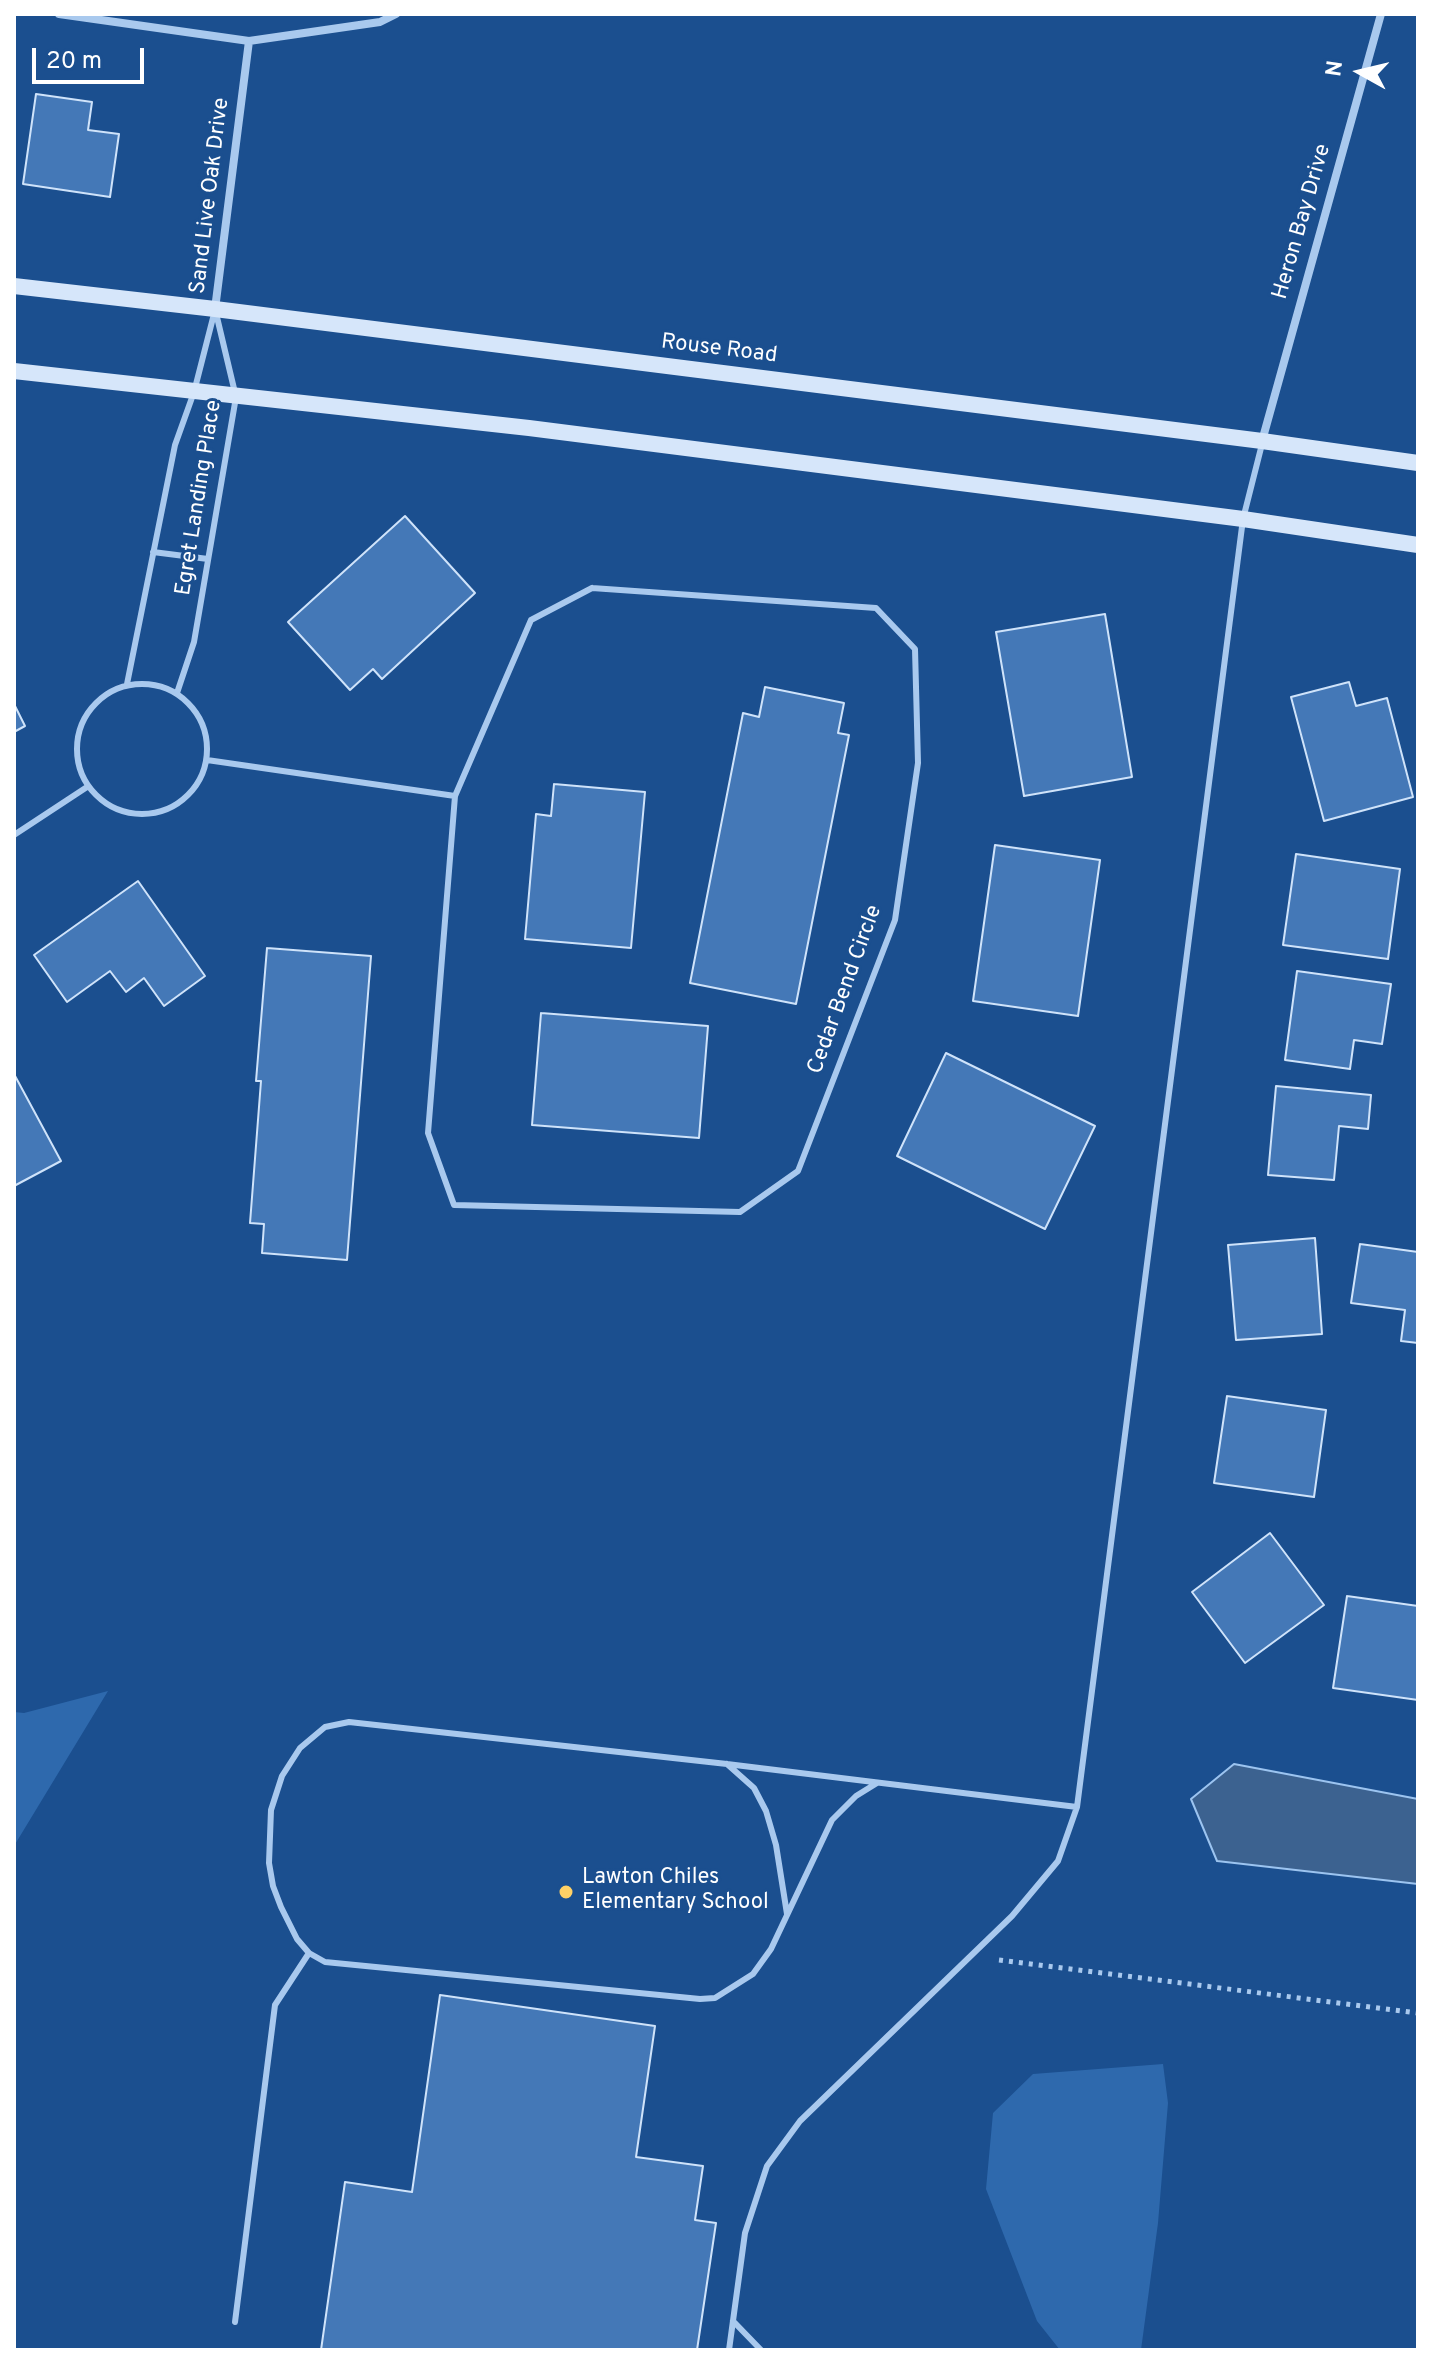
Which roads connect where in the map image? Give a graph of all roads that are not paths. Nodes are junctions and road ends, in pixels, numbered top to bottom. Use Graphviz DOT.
graph roads {
  1 [pos="59,14"];
  2 [pos="396,14"];
  3 [pos="1381,14"];
  4 [pos="249,41"];
  5 [pos="14,286"];
  6 [pos="215,309"];
  7 [pos="14,371"];
  8 [pos="194,392"];
  9 [pos="236,397"];
  10 [pos="1262,441"];
  11 [pos="1418,463"];
  12 [pos="1243,519"];
  13 [pos="1418,545"];
  14 [pos="153,552"];
  15 [pos="208,559"];
  16 [pos="127,684"];
  17 [pos="177,693"];
  18 [pos="207,760"];
  19 [pos="87,787"];
  20 [pos="455,796"];
  21 [pos="14,835"];
  22 [pos="727,1764"];
  23 [pos="877,1783"];
  24 [pos="1077,1807"];
  25 [pos="787,1914"];
  26 [pos="309,1953"];
  27 [pos="733,2321"];
  28 [pos="235,2322"];
  29 [pos="729,2350"];
  30 [pos="761,2350"];
  1 -- 4 [label="street"];
  2 -- 4 [label="street"];
  3 -- 10 [label="street, Heron Bay Drive"];
  4 -- 6 [label="street, Sand Live Oak Drive"];
  5 -- 6 [label="street, Rouse Road"];
  6 -- 8 [label="lane, Egret Landing Place"];
  6 -- 9 [label="lane, Egret Landing Place"];
  6 -- 10 [label="street, Rouse Road"];
  7 -- 8 [label="street"];
  8 -- 9 [label="street"];
  8 -- 14 [label="lane, Egret Landing Place"];
  9 -- 12 [label="street"];
  9 -- 15 [label="lane, Egret Landing Place"];
  10 -- 11 [label="street, Rouse Road"];
  10 -- 12 [label="lane"];
  12 -- 13 [label="street"];
  12 -- 24 [label="lane"];
  14 -- 15 [label="lane"];
  14 -- 16 [label="lane, Egret Landing Place"];
  15 -- 17 [label="lane, Egret Landing Place"];
  16 -- 17 [label="lane"];
  16 -- 19 [label="lane"];
  17 -- 18 [label="lane"];
  18 -- 19 [label="lane"];
  18 -- 20 [label="lane"];
  19 -- 21 [label="lane"];
  20 -- 20 [label="lane, Cedar Bend Circle"];
  22 -- 23 [label="lane"];
  22 -- 25 [label="lane"];
  22 -- 26 [label="lane"];
  23 -- 24 [label="lane"];
  23 -- 25 [label="lane"];
  24 -- 27 [label="lane"];
  25 -- 26 [label="lane"];
  26 -- 28 [label="lane"];
  27 -- 29 [label="lane"];
  27 -- 30 [label="lane"];
}
